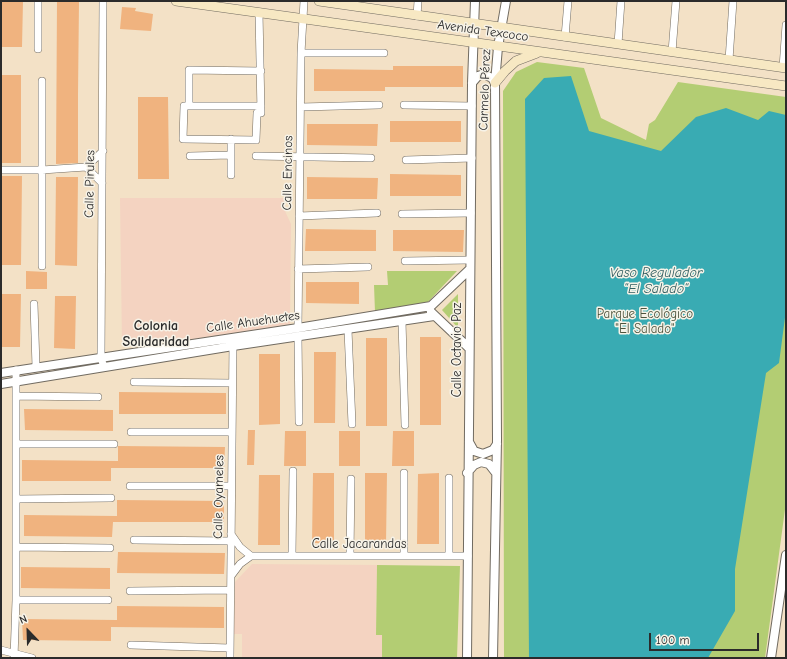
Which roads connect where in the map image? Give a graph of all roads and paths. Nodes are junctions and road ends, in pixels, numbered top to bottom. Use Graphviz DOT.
graph roads {
  1 [pos="38,1"];
  2 [pos="102,1"];
  3 [pos="176,1"];
  4 [pos="304,1"];
  5 [pos="320,1"];
  6 [pos="418,1"];
  7 [pos="475,1"];
  8 [pos="506,1"];
  9 [pos="568,1"];
  10 [pos="621,1"];
  11 [pos="676,1"];
  12 [pos="733,1"];
  13 [pos="362,4"];
  14 [pos="259,12"];
  15 [pos="417,16"];
  16 [pos="302,18"];
  17 [pos="473,24"];
  18 [pos="786,25"];
  19 [pos="501,28"];
  20 [pos="565,37"];
  21 [pos="473,42"];
  22 [pos="618,44"];
  23 [pos="498,47"];
  24 [pos="38,49"];
  25 [pos="541,52"];
  26 [pos="672,52"];
  27 [pos="301,53"];
  28 [pos="384,53"];
  29 [pos="729,60"];
  30 [pos="784,68"];
  31 [pos="261,71"];
  32 [pos="42,82"];
  33 [pos="472,83"];
  34 [pos="495,83"];
  35 [pos="786,86"];
  36 [pos="379,105"];
  37 [pos="404,105"];
  38 [pos="189,106"];
  39 [pos="261,106"];
  40 [pos="472,106"];
  41 [pos="300,107"];
  42 [pos="231,139"];
  43 [pos="103,151"];
  44 [pos="190,156"];
  45 [pos="231,156"];
  46 [pos="256,156"];
  47 [pos="301,158"];
  48 [pos="371,158"];
  49 [pos="472,158"];
  50 [pos="406,160"];
  51 [pos="86,167"];
  52 [pos="1,170"];
  53 [pos="42,170"];
  54 [pos="231,175"];
  55 [pos="102,183"];
  56 [pos="377,213"];
  57 [pos="471,213"];
  58 [pos="402,214"];
  59 [pos="299,216"];
  60 [pos="470,260"];
  61 [pos="404,261"];
  62 [pos="42,266"];
  63 [pos="368,268"];
  64 [pos="298,269"];
  65 [pos="470,269"];
  66 [pos="34,304"];
  67 [pos="432,306"];
  68 [pos="434,316"];
  69 [pos="402,321"];
  70 [pos="348,330"];
  71 [pos="298,332"];
  72 [pos="233,337"];
  73 [pos="233,346"];
  74 [pos="469,348"];
  75 [pos="101,358"];
  76 [pos="36,367"];
  77 [pos="104,367"];
  78 [pos="16,370"];
  79 [pos="1,372"];
  80 [pos="16,381"];
  81 [pos="134,382"];
  82 [pos="232,383"];
  83 [pos="1,384"];
  84 [pos="16,396"];
  85 [pos="98,397"];
  86 [pos="299,422"];
  87 [pos="352,424"];
  88 [pos="405,425"];
  89 [pos="131,432"];
  90 [pos="232,432"];
  91 [pos="497,440"];
  92 [pos="469,442"];
  93 [pos="16,444"];
  94 [pos="114,444"];
  95 [pos="293,471"];
  96 [pos="404,473"];
  97 [pos="467,474"];
  98 [pos="496,474"];
  99 [pos="450,478"];
  100 [pos="351,479"];
  101 [pos="130,486"];
  102 [pos="231,486"];
  103 [pos="111,498"];
  104 [pos="16,499"];
  105 [pos="231,538"];
  106 [pos="134,540"];
  107 [pos="16,547"];
  108 [pos="110,548"];
  109 [pos="350,555"];
  110 [pos="786,555"];
  111 [pos="251,556"];
  112 [pos="292,556"];
  113 [pos="404,556"];
  114 [pos="449,556"];
  115 [pos="468,556"];
  116 [pos="230,576"];
  117 [pos="230,590"];
  118 [pos="130,591"];
  119 [pos="16,600"];
  120 [pos="108,600"];
  121 [pos="131,645"];
  122 [pos="230,648"];
  123 [pos="1,650"];
  124 [pos="14,655"];
  125 [pos="30,658"];
  126 [pos="230,658"];
  127 [pos="466,658"];
  128 [pos="493,658"];
  129 [pos="771,658"];
  1 -- 24 [label="street"];
  2 -- 43 [label="street, Calle Pirules"];
  3 -- 14 [label="main road, Avenida Texcoco"];
  4 -- 16 [label="street, Calle Encinos"];
  5 -- 13 [label="main road, Avenida Texcoco"];
  6 -- 15 [label="street"];
  7 -- 17 [label="street, Carmelo Pérez"];
  8 -- 19 [label="street, Carmelo Pérez"];
  9 -- 20 [label="street"];
  10 -- 22 [label="street"];
  11 -- 26 [label="street"];
  12 -- 29 [label="street"];
  13 -- 15 [label="main road, Avenida Texcoco"];
  14 -- 16 [label="main road, Avenida Texcoco"];
  14 -- 31 [label="street"];
  15 -- 17 [label="main road, Avenida Texcoco"];
  16 -- 21 [label="main road, Avenida Texcoco"];
  16 -- 27 [label="street, Calle Encinos"];
  17 -- 19 [label="main road, Avenida Texcoco"];
  17 -- 21 [label="street, Carmelo Pérez"];
  18 -- 30 [label="street"];
  19 -- 20 [label="main road, Avenida Texcoco"];
  19 -- 23 [label="street, Carmelo Pérez"];
  20 -- 22 [label="main road, Avenida Texcoco"];
  21 -- 23 [label="main road, Avenida Texcoco"];
  21 -- 33 [label="street, Calle Octavio Paz"];
  22 -- 26 [label="main road, Avenida Texcoco"];
  23 -- 25 [label="main road, Avenida Texcoco"];
  23 -- 34 [label="street, Carmelo Pérez"];
  25 -- 34 [label="main road"];
  25 -- 35 [label="main road, Avenida Texcoco"];
  26 -- 29 [label="main road, Avenida Texcoco"];
  27 -- 28 [label="street"];
  27 -- 41 [label="street, Calle Encinos"];
  29 -- 30 [label="main road, Avenida Texcoco"];
  31 -- 38 [label="street"];
  31 -- 39 [label="street"];
  32 -- 53 [label="street"];
  33 -- 34 [label="street"];
  33 -- 40 [label="street, Calle Octavio Paz"];
  34 -- 91 [label="street, Carmelo Pérez"];
  36 -- 41 [label="street"];
  37 -- 40 [label="street"];
  38 -- 39 [label="street"];
  38 -- 42 [label="street"];
  39 -- 42 [label="street"];
  40 -- 49 [label="street, Calle Octavio Paz"];
  41 -- 47 [label="street, Calle Encinos"];
  42 -- 45 [label="street"];
  43 -- 51 [label="street"];
  43 -- 55 [label="street, Calle Pirules"];
  44 -- 45 [label="street"];
  45 -- 54 [label="street"];
  46 -- 47 [label="street"];
  47 -- 48 [label="street"];
  47 -- 59 [label="street, Calle Encinos"];
  49 -- 50 [label="street"];
  49 -- 57 [label="street, Calle Octavio Paz"];
  51 -- 53 [label="street"];
  51 -- 55 [label="street"];
  52 -- 53 [label="street"];
  53 -- 62 [label="street"];
  55 -- 75 [label="street, Calle Pirules"];
  56 -- 59 [label="street"];
  57 -- 58 [label="street"];
  57 -- 60 [label="street, Calle Octavio Paz"];
  59 -- 64 [label="street, Calle Encinos"];
  60 -- 61 [label="street"];
  60 -- 65 [label="street, Calle Octavio Paz"];
  63 -- 64 [label="street"];
  64 -- 71 [label="street, Calle Encinos"];
  65 -- 67 [label="street"];
  65 -- 74 [label="street, Calle Octavio Paz"];
  66 -- 76 [label="street"];
  67 -- 68 [label="street"];
  67 -- 71 [label="street, Calle Ahuehuetes"];
  68 -- 69 [label="street, Calle Ahuehuetes"];
  68 -- 74 [label="street"];
  69 -- 70 [label="street, Calle Ahuehuetes"];
  69 -- 88 [label="street"];
  70 -- 71 [label="street, Calle Ahuehuetes"];
  70 -- 87 [label="street"];
  71 -- 72 [label="street, Calle Ahuehuetes"];
  71 -- 73 [label="street, Calle Ahuehuetes"];
  71 -- 86 [label="street, Calle Encinos"];
  72 -- 73 [label="street, Calle Oyameles"];
  72 -- 75 [label="street, Calle Ahuehuetes"];
  73 -- 77 [label="street, Calle Ahuehuetes"];
  73 -- 82 [label="street, Calle Oyameles"];
  74 -- 92 [label="street, Calle Octavio Paz"];
  75 -- 76 [label="street, Calle Ahuehuetes"];
  75 -- 77 [label="street, Calle Pirules"];
  76 -- 78 [label="street, Calle Ahuehuetes"];
  77 -- 80 [label="street, Calle Ahuehuetes"];
  78 -- 79 [label="street, Calle Ahuehuetes"];
  78 -- 80 [label="street"];
  80 -- 83 [label="street, Calle Ahuehuetes"];
  80 -- 84 [label="street"];
  81 -- 82 [label="street"];
  82 -- 90 [label="street, Calle Oyameles"];
  84 -- 85 [label="street"];
  84 -- 93 [label="street"];
  89 -- 90 [label="street"];
  90 -- 102 [label="street, Calle Oyameles"];
  91 -- 92 [label="street"];
  91 -- 98 [label="street"];
  92 -- 97 [label="street, Calle Octavio Paz"];
  93 -- 94 [label="street"];
  93 -- 104 [label="street"];
  95 -- 112 [label="street"];
  96 -- 113 [label="street"];
  97 -- 98 [label="street"];
  97 -- 115 [label="street, Calle Octavio Paz"];
  98 -- 128 [label="street"];
  99 -- 114 [label="street"];
  100 -- 109 [label="street"];
  101 -- 102 [label="street"];
  102 -- 105 [label="street, Calle Oyameles"];
  103 -- 104 [label="street"];
  104 -- 107 [label="street"];
  105 -- 106 [label="street"];
  105 -- 111 [label="street"];
  105 -- 116 [label="street, Calle Oyameles"];
  107 -- 108 [label="street"];
  107 -- 119 [label="street"];
  109 -- 112 [label="street, Calle Jacarandas"];
  109 -- 113 [label="street, Calle Jacarandas"];
  110 -- 129 [label="street"];
  111 -- 112 [label="street, Calle Jacarandas"];
  111 -- 116 [label="street"];
  113 -- 114 [label="street, Calle Jacarandas"];
  114 -- 115 [label="street, Calle Jacarandas"];
  115 -- 127 [label="street, Calle Octavio Paz"];
  116 -- 117 [label="street, Calle Oyameles"];
  117 -- 118 [label="street"];
  117 -- 122 [label="street, Calle Oyameles"];
  119 -- 120 [label="street"];
  119 -- 124 [label="street"];
  121 -- 122 [label="street"];
  122 -- 126 [label="street, Calle Oyameles"];
  123 -- 124 [label="street"];
  124 -- 125 [label="street"];
}
